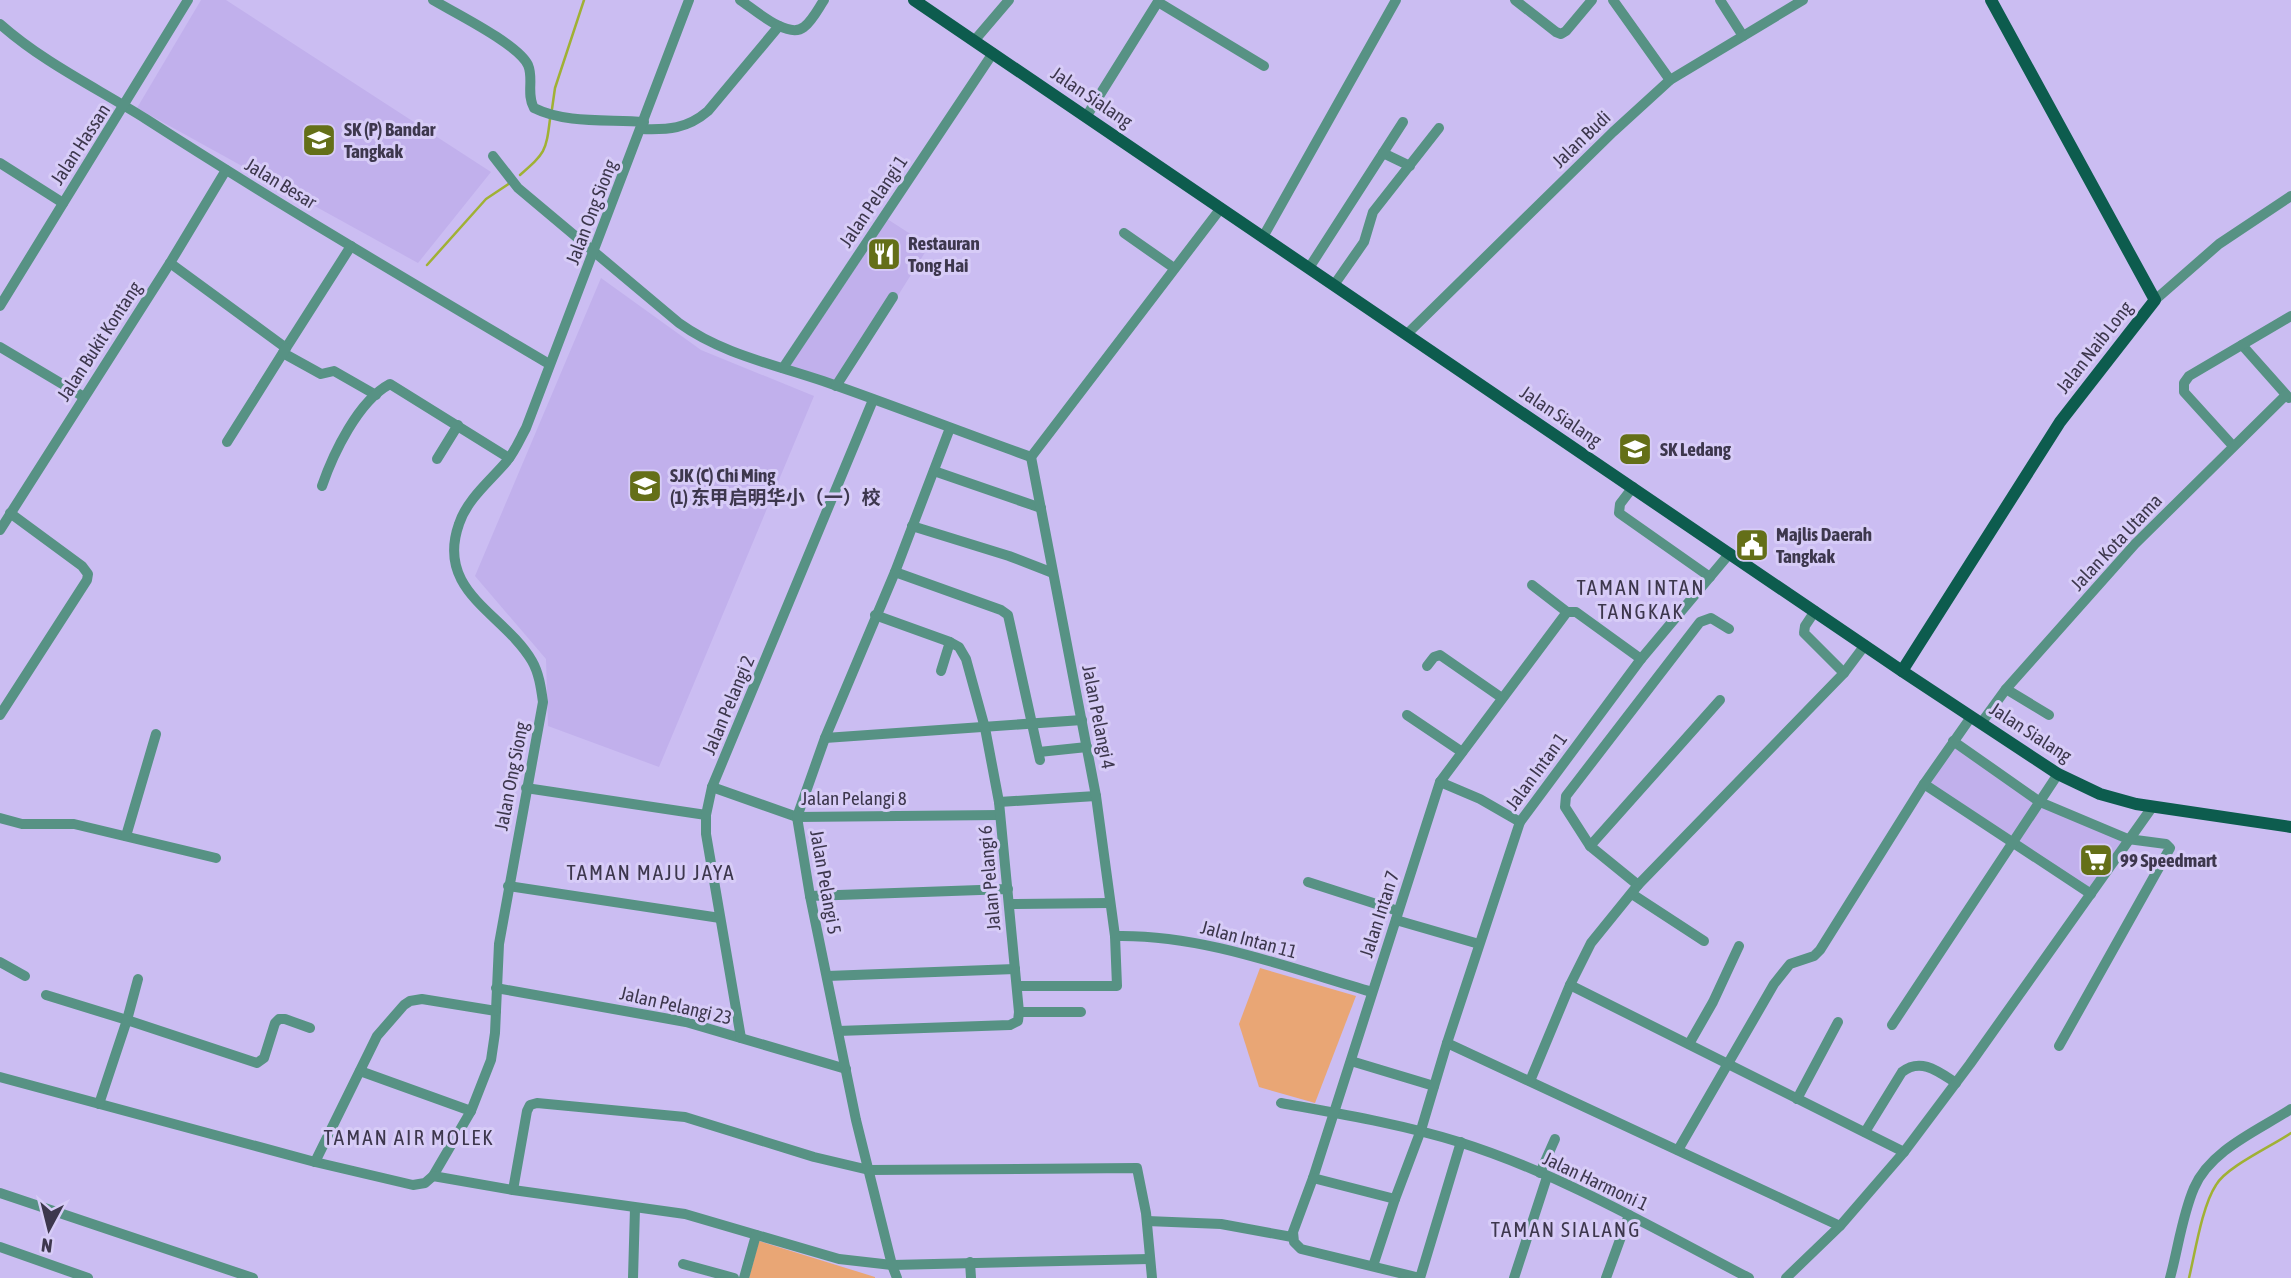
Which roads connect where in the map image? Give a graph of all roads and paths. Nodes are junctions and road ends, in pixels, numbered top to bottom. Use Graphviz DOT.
graph roads {
  1 [pos="188,0"];
  2 [pos="433,0"];
  3 [pos="690,0"];
  4 [pos="740,0"];
  5 [pos="824,0"];
  6 [pos="914,0"];
  7 [pos="1009,0"];
  8 [pos="1396,0"];
  9 [pos="1515,0"];
  10 [pos="1592,0"];
  11 [pos="1612,0"];
  12 [pos="1720,0"];
  13 [pos="1803,0"];
  14 [pos="1991,0"];
  15 [pos="1158,1"];
  16 [pos="0,24"];
  17 [pos="779,26"];
  18 [pos="1743,36"];
  19 [pos="974,41"];
  20 [pos="993,53"];
  21 [pos="1264,66"];
  22 [pos="1670,79"];
  23 [pos="125,106"];
  24 [pos="1086,117"];
  25 [pos="1403,122"];
  26 [pos="642,125"];
  27 [pos="1439,128"];
  28 [pos="1382,153"];
  29 [pos="493,156"];
  30 [pos="0,163"];
  31 [pos="1410,166"];
  32 [pos="226,170"];
  33 [pos="2291,196"];
  34 [pos="63,203"];
  35 [pos="1221,208"];
  36 [pos="1124,233"];
  37 [pos="1263,237"];
  38 [pos="351,246"];
  39 [pos="594,253"];
  40 [pos="170,263"];
  41 [pos="1174,268"];
  42 [pos="1309,268"];
  43 [pos="1334,285"];
  44 [pos="893,297"];
  45 [pos="2155,300"];
  46 [pos="0,306"];
  47 [pos="2291,316"];
  48 [pos="1406,334"];
  49 [pos="2242,345"];
  50 [pos="0,346"];
  51 [pos="285,350"];
  52 [pos="549,364"];
  53 [pos="783,368"];
  54 [pos="836,386"];
  55 [pos="376,395"];
  56 [pos="84,397"];
  57 [pos="2289,398"];
  58 [pos="873,400"];
  59 [pos="458,425"];
  60 [pos="950,428"];
  61 [pos="227,442"];
  62 [pos="2233,446"];
  63 [pos="1031,457"];
  64 [pos="509,458"];
  65 [pos="437,459"];
  66 [pos="933,471"];
  67 [pos="322,486"];
  68 [pos="1633,487"];
  69 [pos="1041,508"];
  70 [pos="10,513"];
  71 [pos="912,526"];
  72 [pos="0,530"];
  73 [pos="1730,553"];
  74 [pos="895,572"];
  75 [pos="1053,573"];
  76 [pos="1710,577"];
  77 [pos="1532,586"];
  78 [pos="1815,611"];
  79 [pos="1566,613"];
  80 [pos="875,615"];
  81 [pos="1729,629"];
  82 [pos="950,642"];
  83 [pos="1865,646"];
  84 [pos="1641,659"];
  85 [pos="1427,666"];
  86 [pos="941,671"];
  87 [pos="1902,671"];
  88 [pos="1844,673"];
  89 [pos="2006,688"];
  90 [pos="1502,698"];
  91 [pos="1720,700"];
  92 [pos="0,715"];
  93 [pos="1407,715"];
  94 [pos="2049,715"];
  95 [pos="1977,719"];
  96 [pos="1082,720"];
  97 [pos="1032,724"];
  98 [pos="985,728"];
  99 [pos="156,734"];
  100 [pos="825,738"];
  101 [pos="1953,741"];
  102 [pos="1087,747"];
  103 [pos="1462,752"];
  104 [pos="2058,774"];
  105 [pos="1440,782"];
  106 [pos="1924,784"];
  107 [pos="712,787"];
  108 [pos="526,788"];
  109 [pos="1096,796"];
  110 [pos="999,802"];
  111 [pos="2040,802"];
  112 [pos="2153,806"];
  113 [pos="706,815"];
  114 [pos="1000,815"];
  115 [pos="797,817"];
  116 [pos="0,818"];
  117 [pos="1520,822"];
  118 [pos="2291,827"];
  119 [pos="126,836"];
  120 [pos="2128,838"];
  121 [pos="2012,841"];
  122 [pos="1590,846"];
  123 [pos="216,858"];
  124 [pos="1308,882"];
  125 [pos="508,886"];
  126 [pos="1008,889"];
  127 [pos="1635,890"];
  128 [pos="2091,894"];
  129 [pos="810,896"];
  130 [pos="1110,903"];
  131 [pos="1009,904"];
  132 [pos="1397,915"];
  133 [pos="720,918"];
  134 [pos="1115,936"];
  135 [pos="1704,941"];
  136 [pos="1479,944"];
  137 [pos="1740,946"];
  138 [pos="0,962"];
  139 [pos="1016,969"];
  140 [pos="25,976"];
  141 [pos="827,976"];
  142 [pos="138,979"];
  143 [pos="1570,985"];
  144 [pos="1017,986"];
  145 [pos="496,988"];
  146 [pos="1372,992"];
  147 [pos="46,995"];
  148 [pos="496,1011"];
  149 [pos="1019,1012"];
  150 [pos="1082,1012"];
  151 [pos="127,1020"];
  152 [pos="1838,1022"];
  153 [pos="1892,1026"];
  154 [pos="310,1028"];
  155 [pos="838,1031"];
  156 [pos="741,1038"];
  157 [pos="1447,1043"];
  158 [pos="1689,1045"];
  159 [pos="2059,1046"];
  160 [pos="1351,1061"];
  161 [pos="1728,1064"];
  162 [pos="846,1069"];
  163 [pos="360,1071"];
  164 [pos="0,1077"];
  165 [pos="1530,1082"];
  166 [pos="1956,1083"];
  167 [pos="1434,1086"];
  168 [pos="1797,1098"];
  169 [pos="1281,1102"];
  170 [pos="99,1104"];
  171 [pos="2291,1109"];
  172 [pos="471,1111"];
  173 [pos="1335,1113"];
  174 [pos="1421,1130"];
  175 [pos="1865,1132"];
  176 [pos="1555,1139"];
  177 [pos="1461,1142"];
  178 [pos="1678,1150"];
  179 [pos="1904,1152"];
  180 [pos="315,1163"];
  181 [pos="869,1170"];
  182 [pos="1543,1175"];
  183 [pos="433,1176"];
  184 [pos="1313,1178"];
  185 [pos="513,1190"];
  186 [pos="0,1193"];
  187 [pos="1395,1199"];
  188 [pos="635,1208"];
  189 [pos="1629,1215"];
  190 [pos="1147,1221"];
  191 [pos="1840,1226"];
  192 [pos="756,1235"];
  193 [pos="1292,1237"];
  194 [pos="0,1247"];
  195 [pos="1149,1259"];
  196 [pos="970,1262"];
  197 [pos="683,1264"];
  198 [pos="892,1265"];
  199 [pos="1373,1266"];
  200 [pos="88,1278"];
  201 [pos="253,1278"];
  202 [pos="633,1278"];
  203 [pos="734,1278"];
  204 [pos="744,1278"];
  205 [pos="897,1278"];
  206 [pos="971,1278"];
  207 [pos="1152,1278"];
  208 [pos="1420,1278"];
  209 [pos="1514,1278"];
  210 [pos="1606,1278"];
  211 [pos="1749,1278"];
  212 [pos="1786,1278"];
  213 [pos="2170,1278"];
  1 -- 23 [label="street, Jalan Hassan"];
  2 -- 26 [label="street"];
  3 -- 26 [label="street, Jalan Ong Siong"];
  4 -- 17 [label="street"];
  5 -- 17 [label="street"];
  6 -- 19 [label="main road, Jalan Sialang"];
  7 -- 19 [label="street"];
  8 -- 37 [label="street"];
  9 -- 10 [label="street"];
  11 -- 22 [label="street"];
  12 -- 18 [label="street"];
  13 -- 18 [label="street, Jalan Budi"];
  14 -- 45 [label="main road, Jalan Naib Long"];
  15 -- 21 [label="street"];
  15 -- 24 [label="street"];
  16 -- 23 [label="street, Jalan Besar"];
  17 -- 26 [label="street"];
  18 -- 22 [label="street, Jalan Budi"];
  19 -- 20 [label="main road, Jalan Sialang"];
  20 -- 24 [label="main road, Jalan Sialang"];
  20 -- 53 [label="street, Jalan Pelangi 1"];
  22 -- 48 [label="street, Jalan Budi"];
  23 -- 32 [label="street, Jalan Besar"];
  23 -- 34 [label="street, Jalan Hassan"];
  24 -- 35 [label="main road, Jalan Sialang"];
  25 -- 28 [label="street"];
  26 -- 39 [label="street, Jalan Ong Siong"];
  27 -- 31 [label="street"];
  28 -- 31 [label="street"];
  28 -- 42 [label="street"];
  29 -- 39 [label="street"];
  30 -- 34 [label="street"];
  31 -- 43 [label="street"];
  32 -- 38 [label="street, Jalan Besar"];
  32 -- 40 [label="street, Jalan Bukit Kontang"];
  33 -- 45 [label="street"];
  34 -- 46 [label="street, Jalan Hassan"];
  35 -- 37 [label="main road, Jalan Sialang"];
  35 -- 41 [label="street"];
  36 -- 41 [label="street"];
  37 -- 42 [label="main road, Jalan Sialang"];
  38 -- 51 [label="street"];
  38 -- 52 [label="street, Jalan Besar"];
  39 -- 52 [label="street, Jalan Ong Siong"];
  39 -- 53 [label="street"];
  40 -- 51 [label="street"];
  40 -- 56 [label="street, Jalan Bukit Kontang"];
  41 -- 63 [label="street"];
  42 -- 43 [label="main road, Jalan Sialang"];
  43 -- 48 [label="main road, Jalan Sialang"];
  44 -- 54 [label="street"];
  45 -- 87 [label="main road, Jalan Naib Long"];
  47 -- 49 [label="street"];
  48 -- 68 [label="main road, Jalan Sialang"];
  49 -- 57 [label="street"];
  49 -- 62 [label="street"];
  50 -- 56 [label="street"];
  51 -- 55 [label="street"];
  51 -- 61 [label="street"];
  52 -- 64 [label="street, Jalan Ong Siong"];
  53 -- 54 [label="street"];
  54 -- 58 [label="street"];
  55 -- 59 [label="street"];
  55 -- 67 [label="street"];
  56 -- 70 [label="street, Jalan Bukit Kontang"];
  57 -- 62 [label="street, Jalan Kota Utama"];
  58 -- 60 [label="street"];
  58 -- 107 [label="street, Jalan Pelangi 2"];
  59 -- 64 [label="street"];
  59 -- 65 [label="street"];
  60 -- 63 [label="street"];
  60 -- 66 [label="street, Jalan Pelangi 5"];
  62 -- 89 [label="street, Jalan Kota Utama"];
  63 -- 69 [label="street, Jalan Pelangi 4"];
  64 -- 108 [label="street, Jalan Ong Siong"];
  66 -- 69 [label="street"];
  66 -- 71 [label="street, Jalan Pelangi 5"];
  68 -- 73 [label="main road, Jalan Sialang"];
  68 -- 76 [label="street"];
  69 -- 75 [label="street, Jalan Pelangi 4"];
  70 -- 72 [label="street, Jalan Bukit Kontang"];
  70 -- 92 [label="street"];
  71 -- 74 [label="street, Jalan Pelangi 5"];
  71 -- 75 [label="street"];
  73 -- 76 [label="street, Jalan Intan 1"];
  73 -- 78 [label="main road, Jalan Sialang"];
  74 -- 80 [label="street, Jalan Pelangi 5"];
  74 -- 97 [label="street"];
  75 -- 96 [label="street, Jalan Pelangi 4"];
  76 -- 84 [label="street, Jalan Intan 1"];
  77 -- 79 [label="street"];
  78 -- 83 [label="main road, Jalan Sialang"];
  78 -- 88 [label="street"];
  79 -- 84 [label="street"];
  79 -- 90 [label="street, Jalan Intan 7"];
  80 -- 82 [label="street"];
  80 -- 100 [label="street, Jalan Pelangi 5"];
  81 -- 122 [label="street"];
  82 -- 86 [label="street"];
  82 -- 98 [label="street, Jalan Pelangi 6"];
  83 -- 87 [label="main road, Jalan Sialang"];
  83 -- 88 [label="street"];
  84 -- 117 [label="street, Jalan Intan 1"];
  85 -- 90 [label="street"];
  87 -- 95 [label="main road, Jalan Sialang"];
  88 -- 127 [label="street"];
  89 -- 94 [label="street"];
  89 -- 95 [label="street, Jalan Kota Utama"];
  90 -- 103 [label="street, Jalan Intan 7"];
  91 -- 122 [label="street"];
  93 -- 103 [label="street"];
  95 -- 101 [label="street, Jalan Kota Utama"];
  95 -- 104 [label="main road, Jalan Sialang"];
  96 -- 97 [label="street"];
  96 -- 102 [label="street, Jalan Pelangi 4"];
  97 -- 98 [label="street"];
  97 -- 102 [label="street"];
  98 -- 100 [label="street"];
  98 -- 110 [label="street, Jalan Pelangi 6"];
  99 -- 119 [label="street"];
  100 -- 115 [label="street, Jalan Pelangi 5"];
  101 -- 106 [label="street, Jalan Kota Utama"];
  101 -- 111 [label="street"];
  102 -- 109 [label="street, Jalan Pelangi 4"];
  103 -- 105 [label="street, Jalan Intan 7"];
  104 -- 111 [label="street"];
  104 -- 112 [label="main road, Jalan Sialang"];
  105 -- 117 [label="street"];
  105 -- 132 [label="street, Jalan Intan 7"];
  106 -- 121 [label="street"];
  106 -- 161 [label="street, Jalan Kota Utama"];
  107 -- 113 [label="street, Jalan Pelangi 2"];
  107 -- 115 [label="street, Jalan Pelangi 8"];
  108 -- 113 [label="street"];
  108 -- 125 [label="street, Jalan Ong Siong"];
  109 -- 110 [label="street"];
  109 -- 130 [label="street, Jalan Pelangi 4"];
  110 -- 114 [label="street, Jalan Pelangi 6"];
  111 -- 120 [label="street"];
  111 -- 121 [label="street"];
  112 -- 118 [label="main road, Jalan Sialang"];
  112 -- 120 [label="street"];
  113 -- 133 [label="street, Jalan Pelangi 2"];
  114 -- 115 [label="street, Jalan Pelangi 8"];
  114 -- 126 [label="street, Jalan Pelangi 6"];
  115 -- 129 [label="street, Jalan Pelangi 5"];
  116 -- 119 [label="street"];
  117 -- 136 [label="street, Jalan Intan 1"];
  119 -- 123 [label="street"];
  120 -- 128 [label="street"];
  120 -- 159 [label="street"];
  121 -- 128 [label="street"];
  121 -- 153 [label="street"];
  122 -- 127 [label="street"];
  124 -- 132 [label="street"];
  125 -- 133 [label="street"];
  125 -- 145 [label="street, Jalan Ong Siong"];
  126 -- 129 [label="street"];
  126 -- 131 [label="street, Jalan Pelangi 6"];
  127 -- 135 [label="street"];
  127 -- 143 [label="street"];
  128 -- 166 [label="street"];
  129 -- 141 [label="street, Jalan Pelangi 5"];
  130 -- 131 [label="street"];
  130 -- 134 [label="street, Jalan Pelangi 4"];
  131 -- 139 [label="street, Jalan Pelangi 6"];
  132 -- 136 [label="street"];
  132 -- 146 [label="street, Jalan Intan 7"];
  133 -- 156 [label="street, Jalan Pelangi 2"];
  134 -- 144 [label="street, Jalan Pelangi 4"];
  134 -- 146 [label="street, Jalan Intan 11"];
  136 -- 157 [label="street, Jalan Intan 1"];
  137 -- 158 [label="street"];
  138 -- 140 [label="street"];
  139 -- 141 [label="street"];
  139 -- 144 [label="street, Jalan Pelangi 6"];
  141 -- 155 [label="street, Jalan Pelangi 5"];
  142 -- 151 [label="street"];
  143 -- 158 [label="street"];
  143 -- 165 [label="street"];
  144 -- 149 [label="street, Jalan Pelangi 6"];
  145 -- 148 [label="street, Jalan Ong Siong"];
  145 -- 156 [label="street, Jalan Pelangi 23"];
  146 -- 160 [label="street, Jalan Intan 7"];
  147 -- 151 [label="street"];
  148 -- 163 [label="street"];
  148 -- 172 [label="street, Jalan Ong Siong"];
  149 -- 150 [label="street"];
  149 -- 155 [label="street"];
  151 -- 154 [label="street"];
  151 -- 170 [label="street"];
  152 -- 168 [label="street"];
  155 -- 162 [label="street, Jalan Pelangi 5"];
  156 -- 162 [label="street, Jalan Pelangi 23"];
  157 -- 165 [label="street"];
  157 -- 167 [label="street, Jalan Intan 1"];
  158 -- 161 [label="street"];
  160 -- 167 [label="street"];
  160 -- 173 [label="street, Jalan Intan 7"];
  161 -- 168 [label="street"];
  161 -- 178 [label="street, Jalan Kota Utama"];
  162 -- 181 [label="street, Jalan Pelangi 5"];
  163 -- 172 [label="street"];
  163 -- 180 [label="street"];
  164 -- 170 [label="street"];
  165 -- 178 [label="street"];
  166 -- 175 [label="street"];
  166 -- 179 [label="street"];
  167 -- 174 [label="street, Jalan Intan 1"];
  168 -- 175 [label="street"];
  169 -- 173 [label="street, Jalan Harmoni 1"];
  170 -- 180 [label="street"];
  171 -- 213 [label="street"];
  172 -- 183 [label="street, Jalan Ong Siong"];
  173 -- 174 [label="street, Jalan Harmoni 1"];
  173 -- 184 [label="street, Jalan Intan 7"];
  174 -- 177 [label="street, Jalan Harmoni 1"];
  174 -- 187 [label="street, Jalan Intan 1"];
  175 -- 179 [label="street"];
  176 -- 182 [label="street"];
  177 -- 182 [label="street, Jalan Harmoni 1"];
  177 -- 208 [label="street"];
  178 -- 191 [label="street"];
  179 -- 191 [label="street"];
  180 -- 183 [label="street"];
  181 -- 185 [label="street"];
  181 -- 190 [label="street"];
  181 -- 198 [label="street, Jalan Pelangi 5"];
  182 -- 189 [label="street, Jalan Harmoni 1"];
  182 -- 209 [label="street"];
  183 -- 185 [label="street"];
  184 -- 187 [label="street"];
  184 -- 193 [label="street, Jalan Intan 7"];
  185 -- 188 [label="street"];
  186 -- 201 [label="street"];
  187 -- 199 [label="street, Jalan Intan 1"];
  188 -- 192 [label="street"];
  188 -- 202 [label="street"];
  189 -- 210 [label="street"];
  189 -- 211 [label="street, Jalan Harmoni 1"];
  190 -- 193 [label="street"];
  190 -- 195 [label="street"];
  191 -- 212 [label="street"];
  192 -- 198 [label="street"];
  192 -- 204 [label="street"];
  193 -- 199 [label="street"];
  194 -- 200 [label="street"];
  195 -- 196 [label="street"];
  195 -- 207 [label="street"];
  196 -- 198 [label="street"];
  196 -- 206 [label="street"];
  197 -- 203 [label="street"];
  198 -- 205 [label="street, Jalan Pelangi 5"];
  199 -- 208 [label="street"];
}
